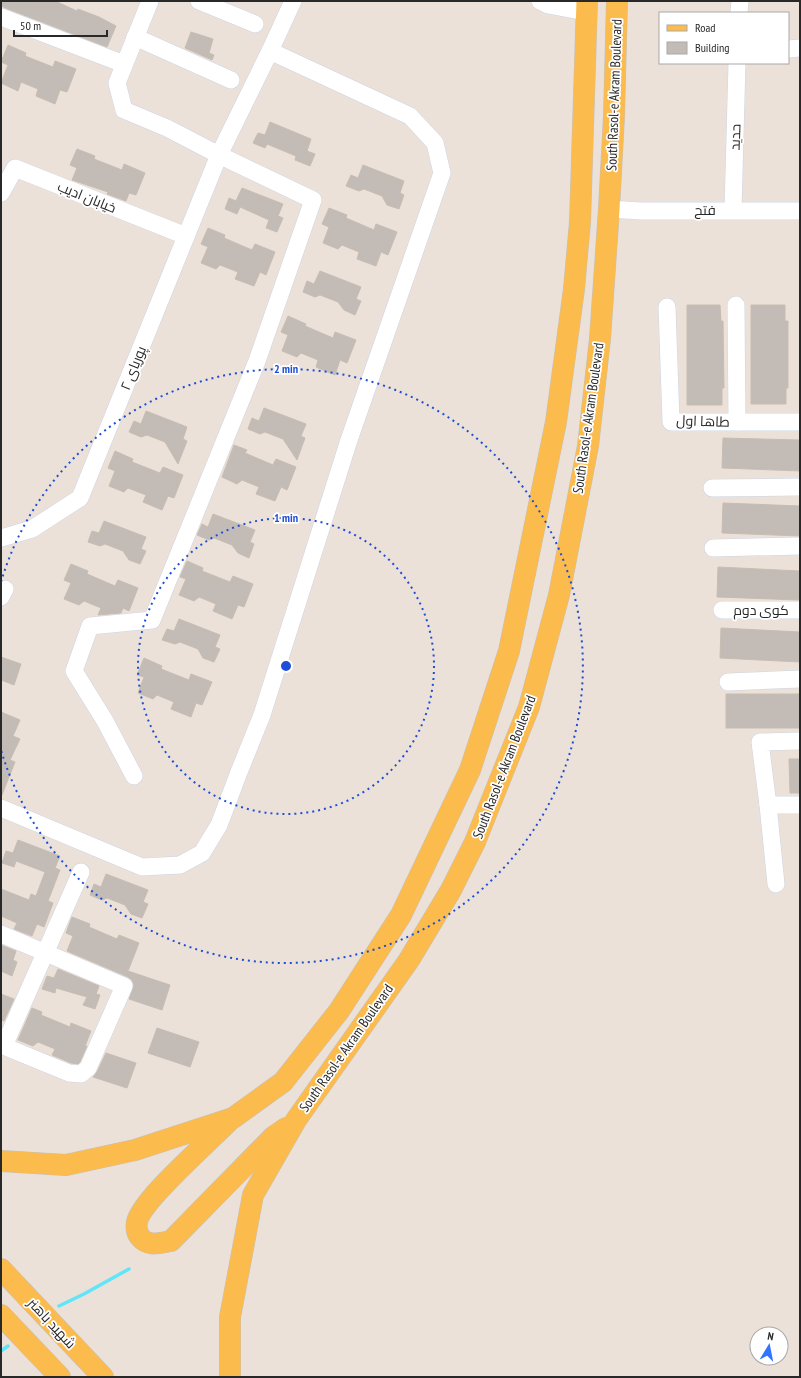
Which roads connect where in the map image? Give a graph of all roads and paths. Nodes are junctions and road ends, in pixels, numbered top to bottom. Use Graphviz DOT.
graph roads {
  1 [pos="150,1"];
  2 [pos="199,1"];
  3 [pos="293,1"];
  4 [pos="740,1"];
  5 [pos="547,2"];
  6 [pos="586,7"];
  7 [pos="617,9"];
  8 [pos="739,12"];
  9 [pos="1,17"];
  10 [pos="255,24"];
  11 [pos="136,38"];
  12 [pos="800,48"];
  13 [pos="789,49"];
  14 [pos="270,51"];
  15 [pos="124,64"];
  16 [pos="737,64"];
  17 [pos="231,80"];
  18 [pos="219,155"];
  19 [pos="1,193"];
  20 [pos="609,209"];
  21 [pos="733,210"];
  22 [pos="800,211"];
  23 [pos="186,236"];
  24 [pos="736,305"];
  25 [pos="667,307"];
  26 [pos="737,422"];
  27 [pos="800,422"];
  28 [pos="712,488"];
  29 [pos="800,488"];
  30 [pos="1,538"];
  31 [pos="800,546"];
  32 [pos="713,548"];
  33 [pos="722,610"];
  34 [pos="800,610"];
  35 [pos="800,679"];
  36 [pos="728,682"];
  37 [pos="800,741"];
  38 [pos="134,776"];
  39 [pos="768,805"];
  40 [pos="800,805"];
  41 [pos="1,808"];
  42 [pos="81,872"];
  43 [pos="776,884"];
  44 [pos="1,934"];
  45 [pos="45,952"];
  46 [pos="3,1046"];
  47 [pos="233,1118"];
  48 [pos="296,1120"];
  49 [pos="1,1161"];
  50 [pos="1,1268"];
  51 [pos="1,1315"];
  52 [pos="60,1377"];
  53 [pos="103,1377"];
  54 [pos="230,1377"];
  1 -- 11 [label="street"];
  2 -- 10 [label="street"];
  3 -- 14 [label="street, پوریای ۲"];
  4 -- 8 [label="street"];
  5 -- 6 [label="street"];
  6 -- 7 [label="main road"];
  6 -- 47 [label="main road, South Rasol-e Akram Boulevard"];
  7 -- 20 [label="main road, South Rasol-e Akram Boulevard"];
  9 -- 15 [label="street"];
  11 -- 15 [label="street"];
  11 -- 17 [label="street"];
  12 -- 13 [label="street"];
  14 -- 18 [label="street, پوریای ۲"];
  14 -- 41 [label="street"];
  15 -- 18 [label="street"];
  16 -- 21 [label="street, حدید"];
  18 -- 23 [label="street, پوریای ۲"];
  18 -- 38 [label="street"];
  19 -- 23 [label="street, خیابان ادیب"];
  20 -- 21 [label="street, فتح"];
  20 -- 48 [label="main road, South Rasol-e Akram Boulevard"];
  21 -- 22 [label="street, فتح"];
  23 -- 30 [label="street, پوریای ۲"];
  24 -- 26 [label="street"];
  25 -- 26 [label="street, طاها اول"];
  26 -- 27 [label="street, طاها اول"];
  28 -- 29 [label="street"];
  31 -- 32 [label="street"];
  33 -- 34 [label="street, کوی دوم"];
  35 -- 36 [label="street"];
  37 -- 39 [label="street"];
  39 -- 40 [label="street"];
  39 -- 43 [label="street"];
  42 -- 45 [label="street"];
  44 -- 45 [label="street"];
  45 -- 46 [label="street"];
  45 -- 46 [label="street"];
  47 -- 48 [label="main road"];
  47 -- 49 [label="main road, South Rasol-e Akram Boulevard"];
  48 -- 54 [label="main road, South Rasol-e Akram Boulevard"];
  50 -- 53 [label="main road, شهید باهنر"];
  51 -- 52 [label="main road"];
}
